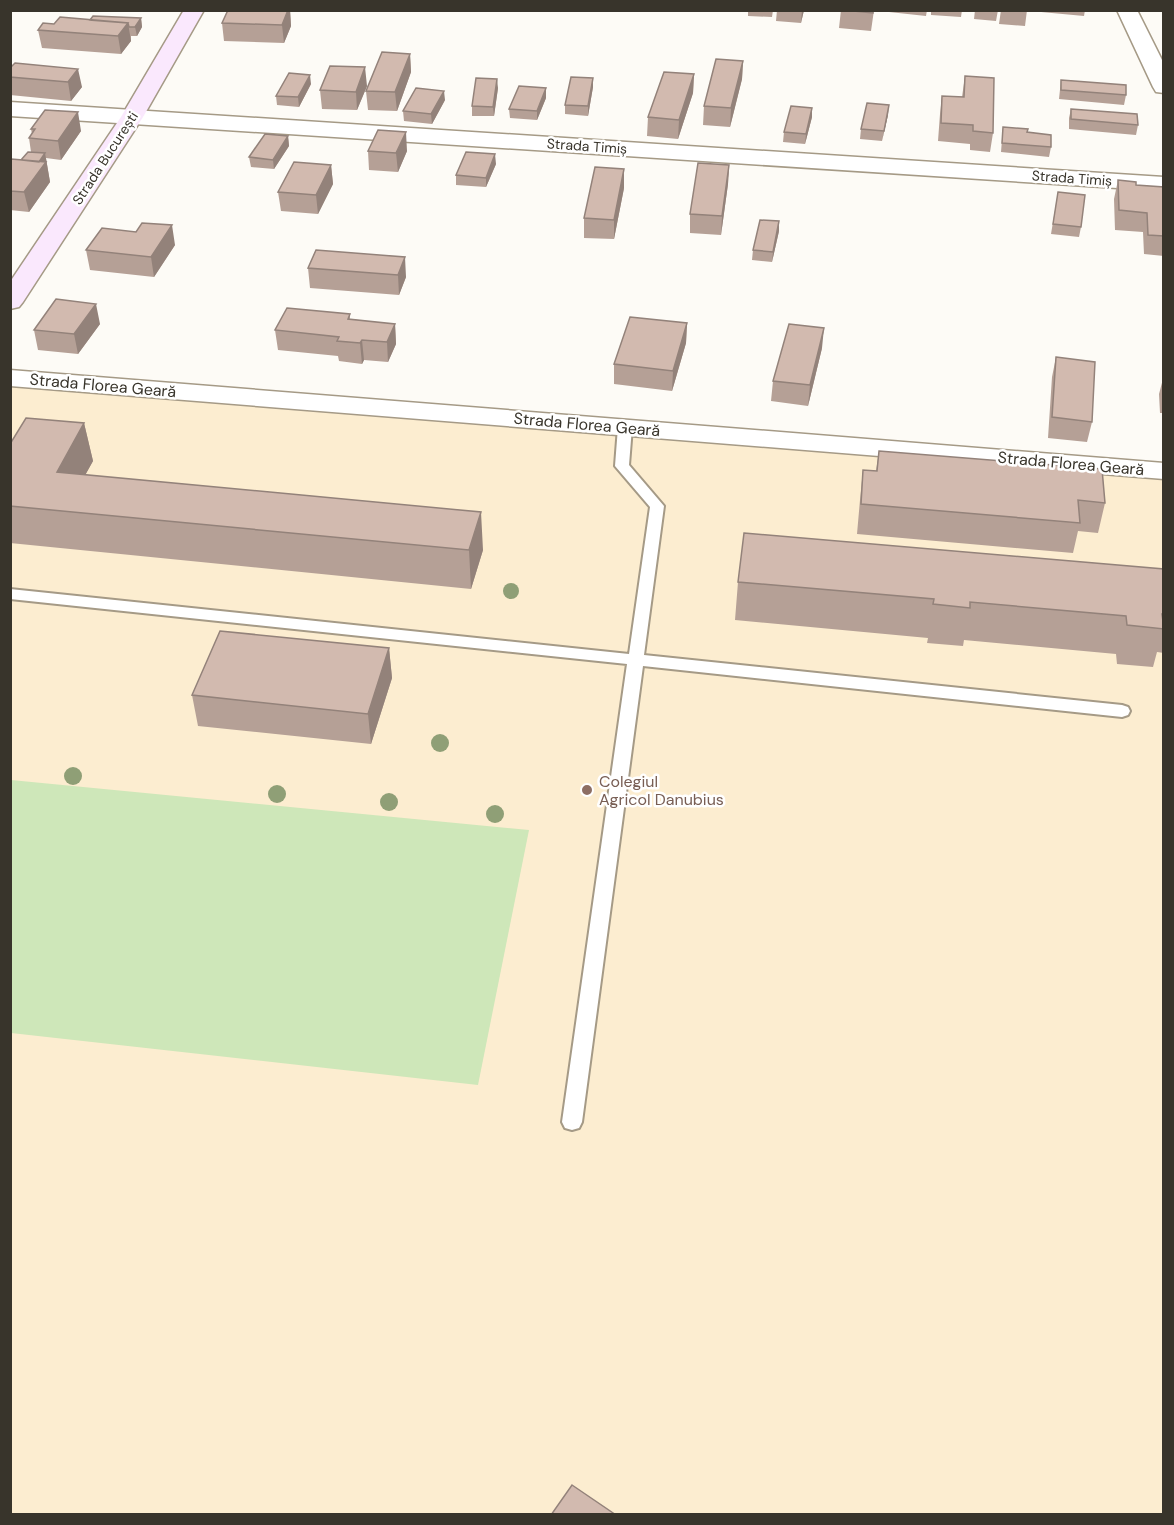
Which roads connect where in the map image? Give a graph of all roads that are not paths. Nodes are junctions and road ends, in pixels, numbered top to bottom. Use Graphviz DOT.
graph roads {
  1 [pos="194,10"];
  2 [pos="1127,10"];
  3 [pos="1164,87"];
  4 [pos="10,109"];
  5 [pos="132,117"];
  6 [pos="1164,184"];
  7 [pos="10,302"];
  8 [pos="10,378"];
  9 [pos="625,427"];
  10 [pos="1164,471"];
  11 [pos="10,594"];
  12 [pos="636,659"];
  13 [pos="1122,711"];
  14 [pos="572,1122"];
  1 -- 5 [label="street, Strada București"];
  2 -- 3 [label="street"];
  4 -- 5 [label="street, Strada Timiș"];
  5 -- 6 [label="street, Strada Timiș"];
  5 -- 7 [label="street, Strada București"];
  8 -- 9 [label="street, Strada Florea Geară"];
  9 -- 10 [label="street, Strada Florea Geară"];
  9 -- 12 [label="lane"];
  11 -- 12 [label="lane"];
  12 -- 13 [label="lane"];
  12 -- 14 [label="lane"];
}
